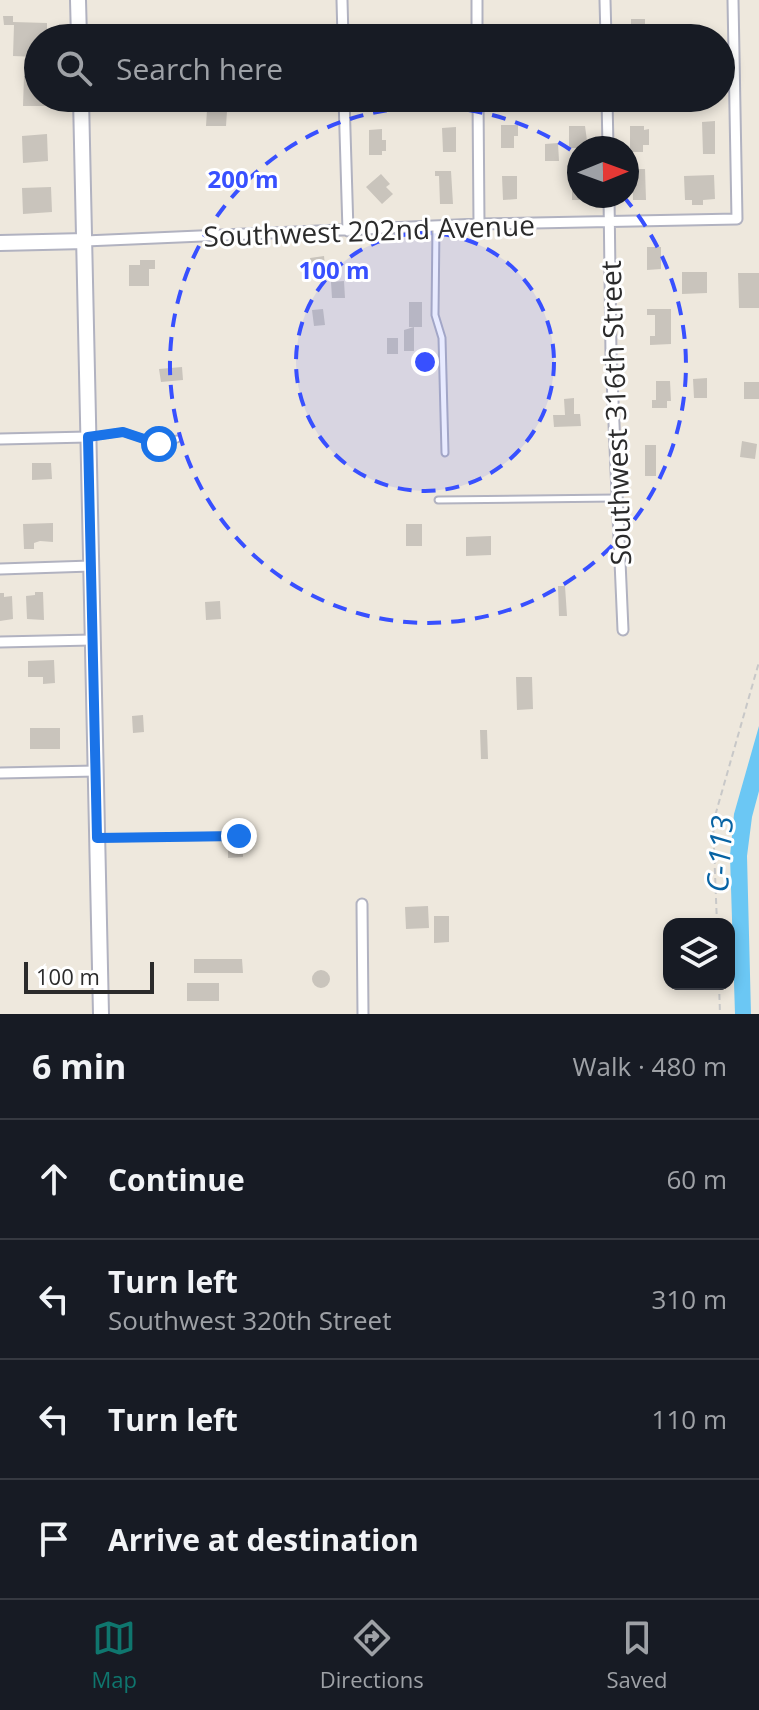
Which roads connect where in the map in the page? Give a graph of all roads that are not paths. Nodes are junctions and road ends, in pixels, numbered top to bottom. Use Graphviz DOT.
graph roads {
  1 [pos="78,0"];
  2 [pos="342,0"];
  3 [pos="477,0"];
  4 [pos="605,0"];
  5 [pos="733,0"];
  6 [pos="79,24"];
  7 [pos="343,24"];
  8 [pos="477,24"];
  9 [pos="606,24"];
  10 [pos="733,24"];
  11 [pos="735,110"];
  12 [pos="81,112"];
  13 [pos="344,112"];
  14 [pos="478,112"];
  15 [pos="607,112"];
  16 [pos="608,136"];
  17 [pos="609,208"];
  18 [pos="610,223"];
  19 [pos="479,224"];
  20 [pos="436,226"];
  21 [pos="348,231"];
  22 [pos="85,241"];
  23 [pos="0,243"];
  24 [pos="88,437"];
  25 [pos="0,439"];
  26 [pos="177,439"];
  27 [pos="445,453"];
  28 [pos="616,498"];
  29 [pos="438,500"];
  30 [pos="91,566"];
  31 [pos="0,569"];
  32 [pos="623,630"];
  33 [pos="92,640"];
  34 [pos="0,642"];
  35 [pos="96,771"];
  36 [pos="0,773"];
  37 [pos="239,836"];
  38 [pos="97,838"];
  39 [pos="362,904"];
  40 [pos="101,1014"];
  41 [pos="363,1014"];
  1 -- 6 [label="street"];
  2 -- 7 [label="street"];
  3 -- 8 [label="street"];
  4 -- 9 [label="street"];
  5 -- 10 [label="street, Southwest 202nd Avenue"];
  11 -- 18 [label="street, Southwest 202nd Avenue"];
  12 -- 22 [label="street"];
  13 -- 21 [label="street"];
  14 -- 19 [label="street"];
  15 -- 16 [label="street"];
  17 -- 18 [label="street, Southwest 316th Street"];
  18 -- 19 [label="street, Southwest 202nd Avenue"];
  18 -- 28 [label="street, Southwest 316th Street"];
  19 -- 20 [label="street, Southwest 202nd Avenue"];
  20 -- 21 [label="street, Southwest 202nd Avenue"];
  20 -- 27 [label="lane"];
  21 -- 22 [label="street, Southwest 202nd Avenue"];
  22 -- 23 [label="street, Southwest 202nd Avenue"];
  22 -- 24 [label="street"];
  24 -- 25 [label="street"];
  24 -- 26 [label="lane"];
  24 -- 30 [label="street"];
  28 -- 29 [label="lane"];
  28 -- 32 [label="street, Southwest 316th Street"];
  30 -- 31 [label="street"];
  30 -- 33 [label="street"];
  33 -- 34 [label="street"];
  33 -- 35 [label="street"];
  35 -- 36 [label="street"];
  35 -- 38 [label="street"];
  37 -- 38 [label="lane"];
  38 -- 40 [label="street"];
  39 -- 41 [label="street"];
}
